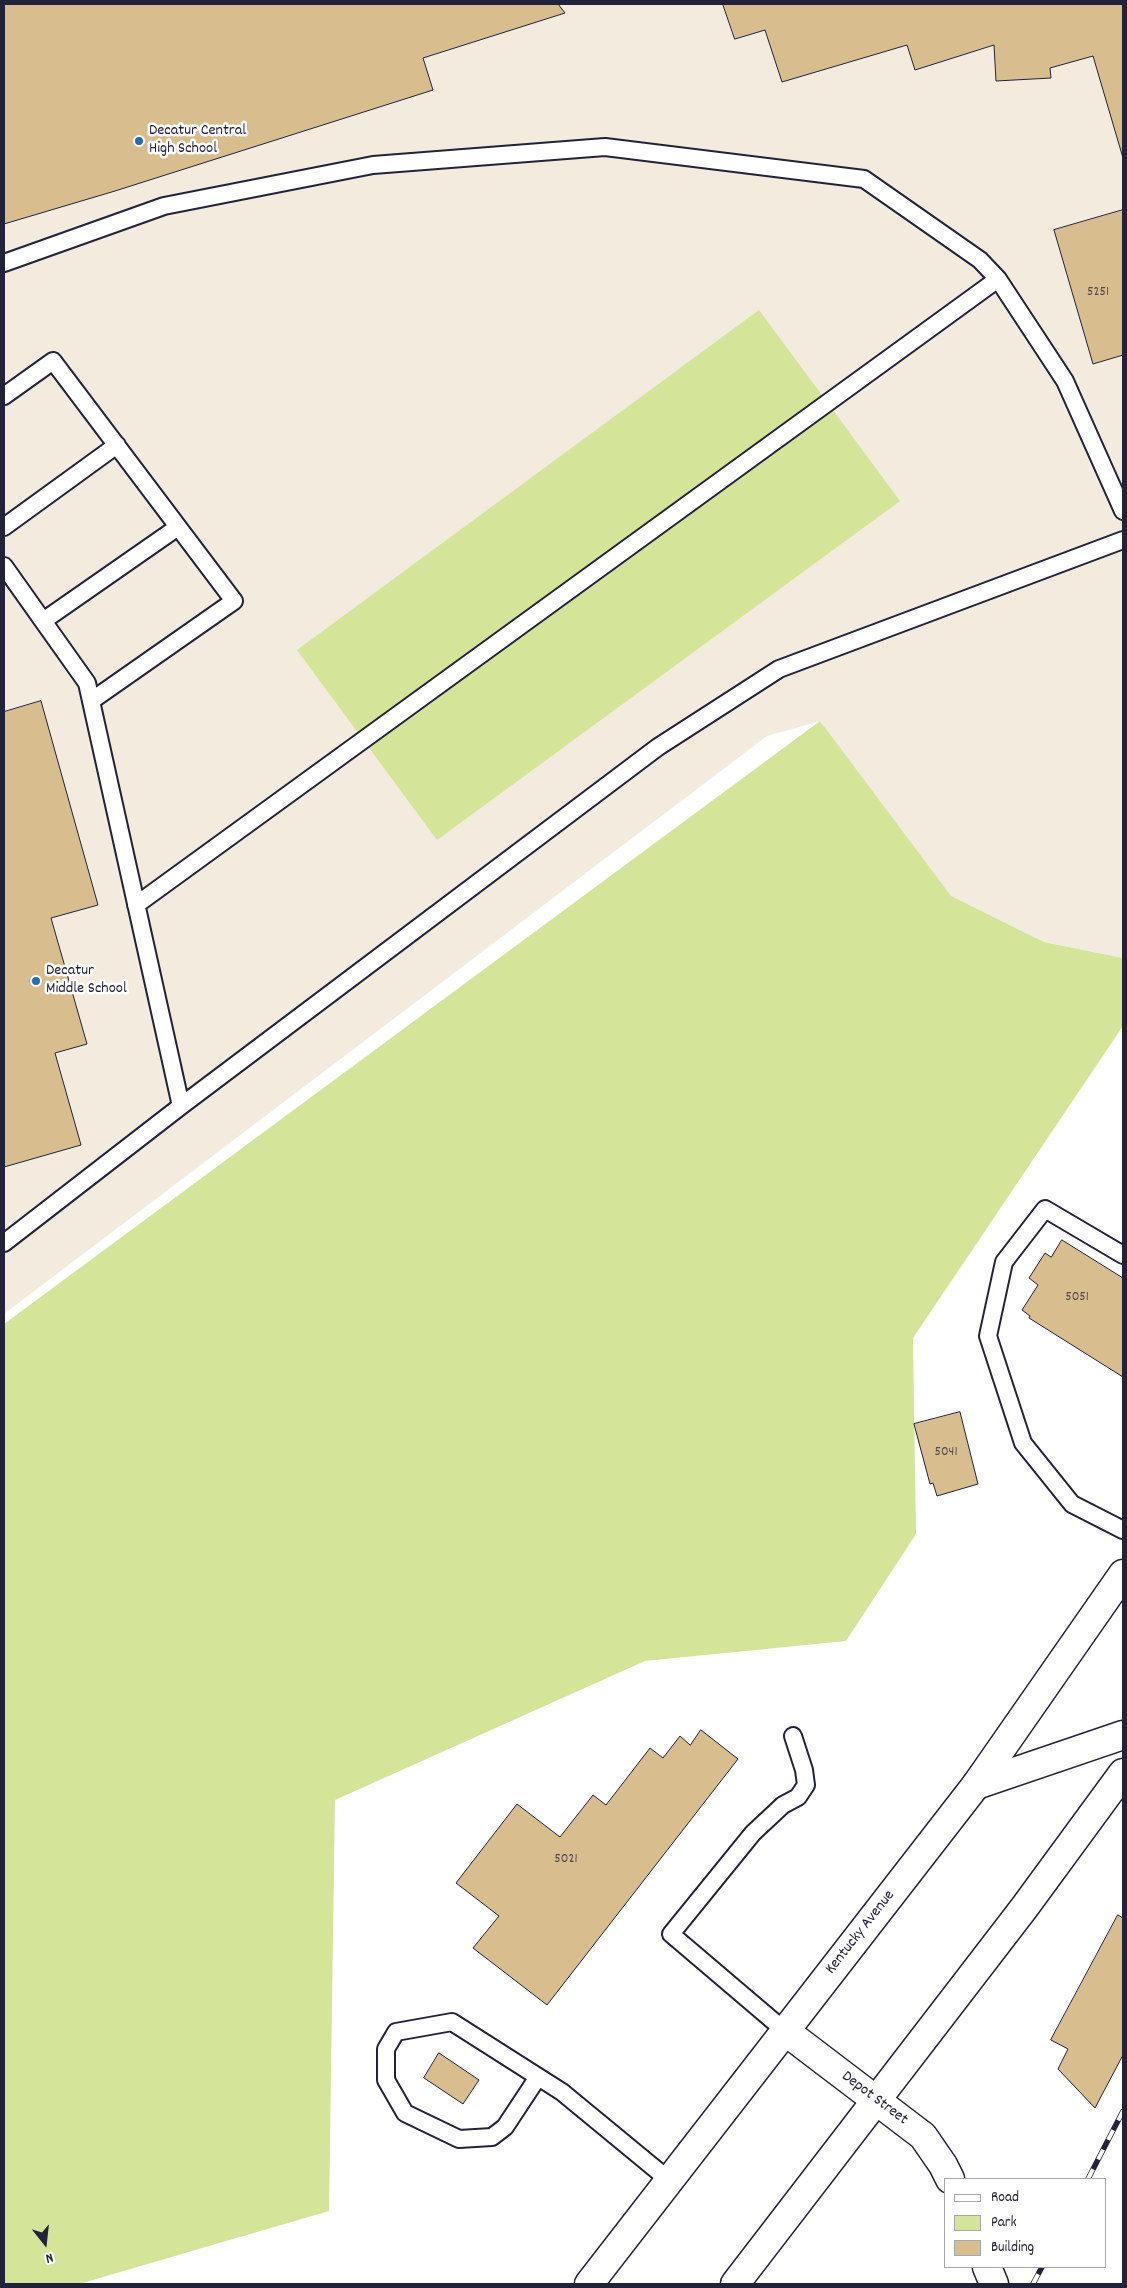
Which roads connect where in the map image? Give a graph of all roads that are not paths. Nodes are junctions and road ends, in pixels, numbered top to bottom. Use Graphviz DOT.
graph roads {
  1 [pos="4,262"];
  2 [pos="998,279"];
  3 [pos="4,396"];
  4 [pos="117,445"];
  5 [pos="1123,511"];
  6 [pos="4,527"];
  7 [pos="178,527"];
  8 [pos="1123,540"];
  9 [pos="4,566"];
  10 [pos="43,622"];
  11 [pos="91,702"];
  12 [pos="136,905"];
  13 [pos="181,1106"];
  14 [pos="4,1243"];
  15 [pos="1123,1255"];
  16 [pos="1123,1530"];
  17 [pos="1123,1574"];
  18 [pos="1123,1735"];
  19 [pos="793,1736"];
  20 [pos="1123,1774"];
  21 [pos="976,1785"];
  22 [pos="785,2031"];
  23 [pos="538,2077"];
  24 [pos="876,2100"];
  25 [pos="950,2178"];
  26 [pos="670,2181"];
  27 [pos="987,2268"];
  28 [pos="589,2284"];
  29 [pos="735,2284"];
  30 [pos="994,2284"];
  1 -- 2 [label="lane"];
  2 -- 5 [label="lane"];
  2 -- 12 [label="lane"];
  3 -- 4 [label="lane"];
  4 -- 6 [label="lane"];
  4 -- 7 [label="lane"];
  7 -- 10 [label="lane"];
  7 -- 11 [label="lane"];
  8 -- 13 [label="lane"];
  9 -- 10 [label="lane"];
  10 -- 11 [label="lane"];
  11 -- 12 [label="lane"];
  12 -- 13 [label="lane"];
  13 -- 14 [label="lane"];
  15 -- 16 [label="lane"];
  17 -- 21 [label="main road, Kentucky Avenue"];
  18 -- 21 [label="main road"];
  19 -- 22 [label="lane"];
  20 -- 24 [label="main road"];
  21 -- 22 [label="main road, Kentucky Avenue"];
  22 -- 24 [label="main road, Depot Street"];
  22 -- 26 [label="main road, Kentucky Avenue"];
  23 -- 23 [label="lane"];
  23 -- 26 [label="lane"];
  24 -- 25 [label="main road, Depot Street"];
  24 -- 29 [label="main road"];
  26 -- 28 [label="main road, Kentucky Avenue"];
  27 -- 30 [label="main road"];
}
